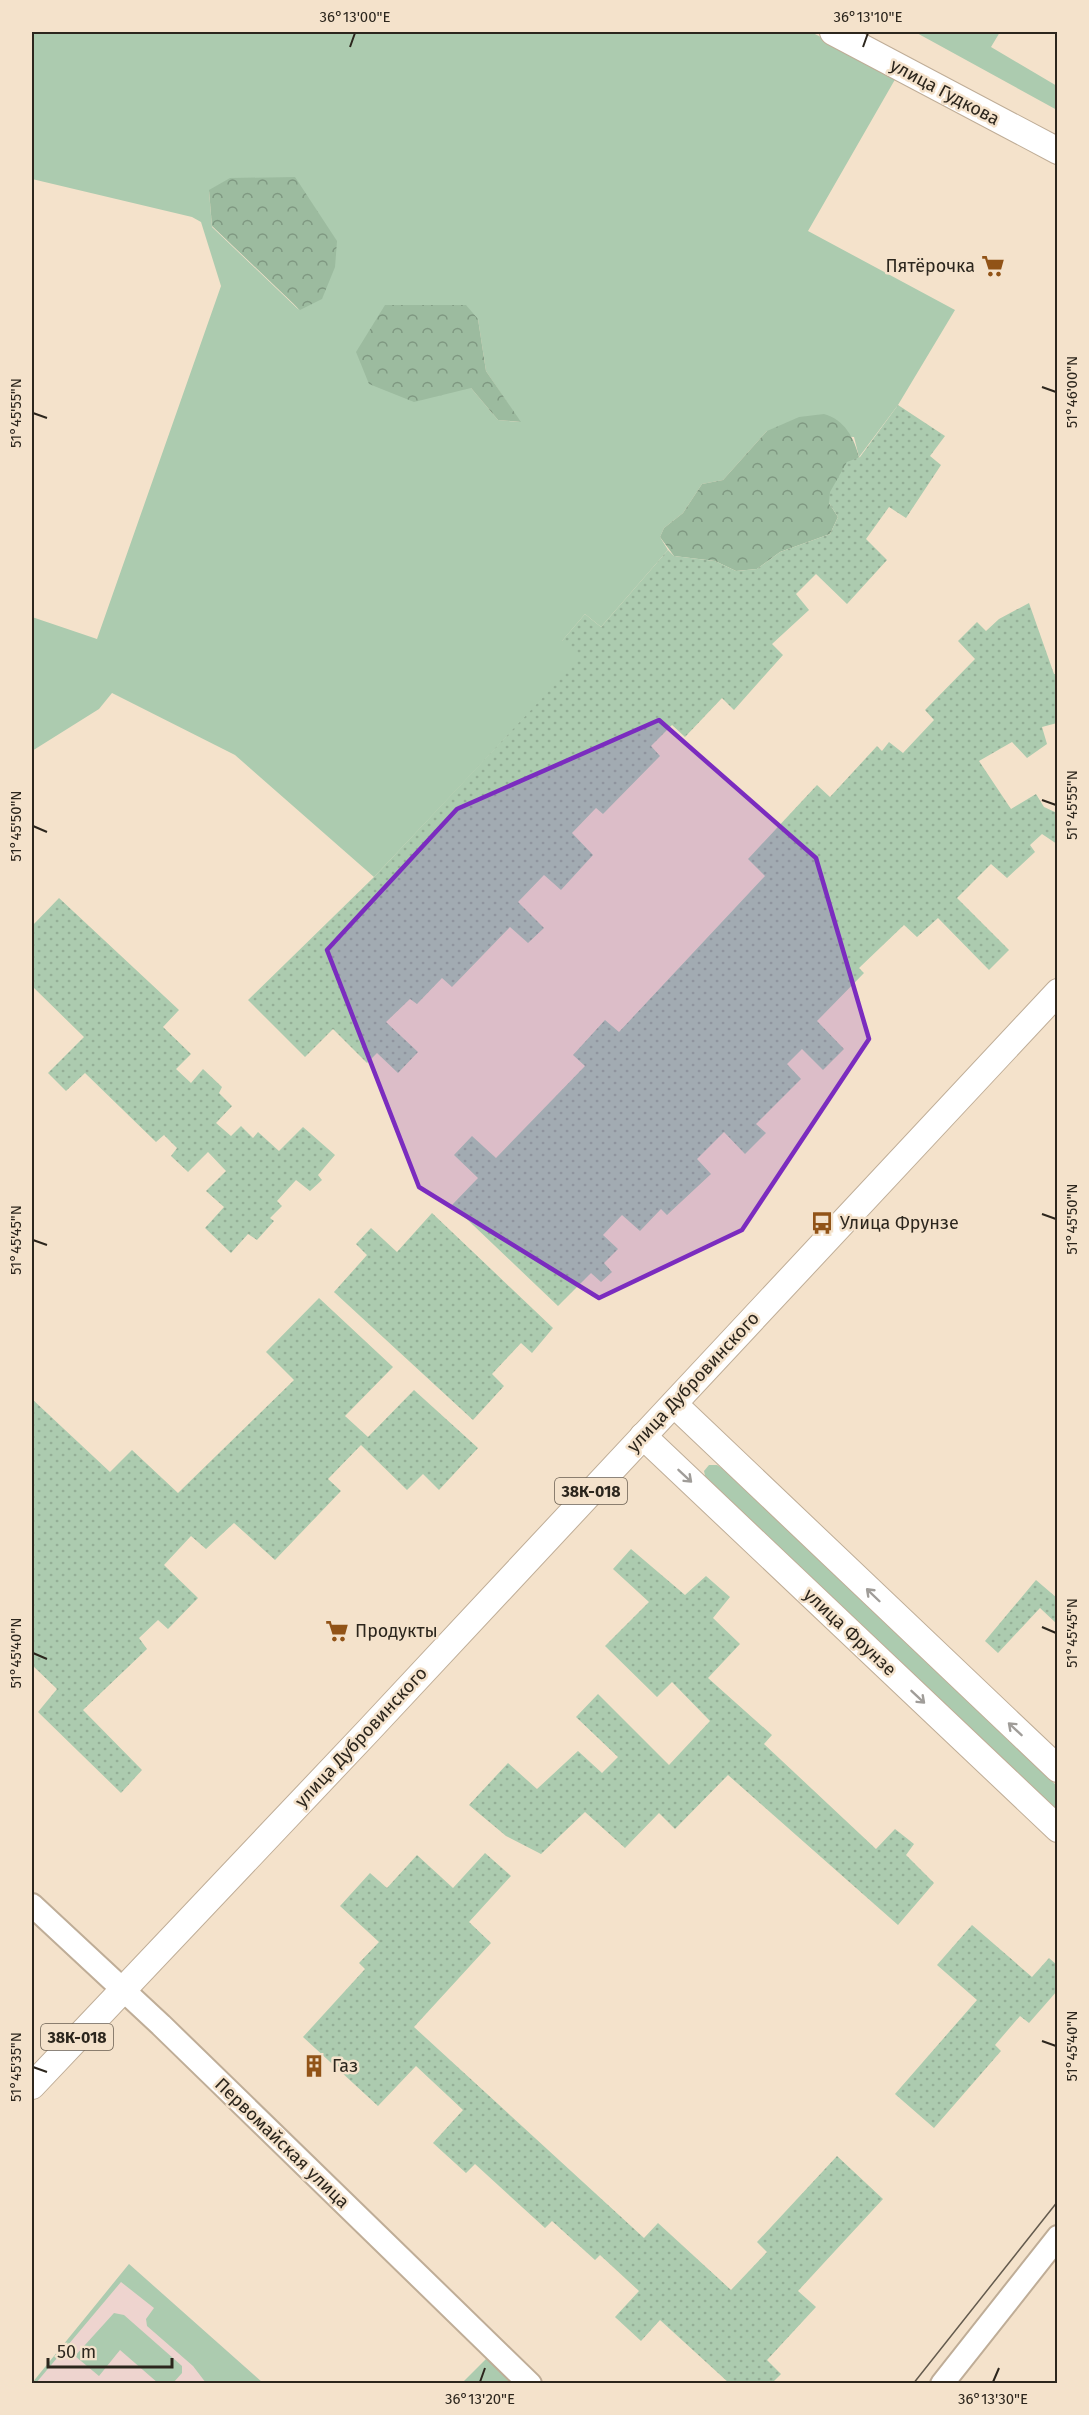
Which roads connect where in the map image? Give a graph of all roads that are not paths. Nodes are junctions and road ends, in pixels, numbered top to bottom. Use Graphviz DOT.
graph roads {
  1 [pos="833,32"];
  2 [pos="1058,151"];
  3 [pos="1058,992"];
  4 [pos="674,1404"];
  5 [pos="642,1436"];
  6 [pos="1058,1769"];
  7 [pos="1058,1829"];
  8 [pos="32,1905"];
  9 [pos="123,1989"];
  10 [pos="32,2086"];
  11 [pos="1058,2236"];
  12 [pos="530,2384"];
  13 [pos="942,2384"];
  1 -- 2 [label="main road, улица Гудкова"];
  3 -- 4 [label="main road, улица Дубровинского / 38К-018"];
  4 -- 5 [label="main road, улица Дубровинского / 38К-018"];
  6 -- 4 [label="main road, one-way"];
  5 -- 7 [label="main road, улица Фрунзе, one-way"];
  5 -- 9 [label="main road, улица Дубровинского / 38К-018"];
  8 -- 9 [label="street, Первомайская улица"];
  9 -- 10 [label="main road, улица Дубровинского / 38К-018"];
  9 -- 12 [label="street, Первомайская улица"];
  11 -- 13 [label="street"];
}
